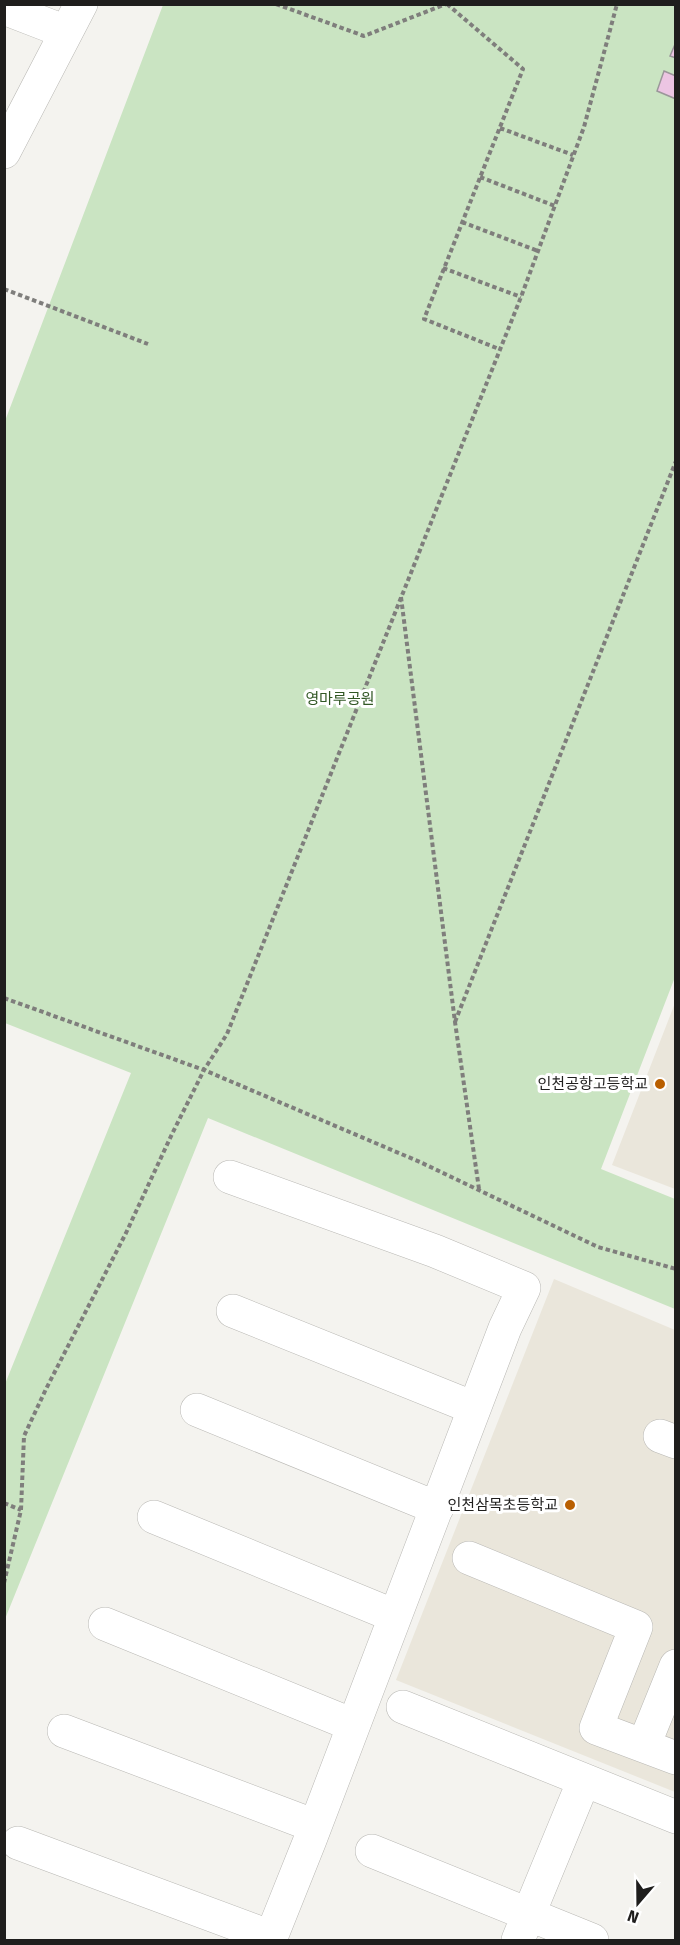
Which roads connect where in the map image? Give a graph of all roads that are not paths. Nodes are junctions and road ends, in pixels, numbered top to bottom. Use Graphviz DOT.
graph roads {
  1 [pos="4,8"];
  2 [pos="73,18"];
  3 [pos="4,152"];
  4 [pos="230,1177"];
  5 [pos="233,1311"];
  6 [pos="474,1408"];
  7 [pos="197,1410"];
  8 [pos="437,1508"];
  9 [pos="154,1517"];
  10 [pos="469,1558"];
  11 [pos="395,1616"];
  12 [pos="105,1624"];
  13 [pos="675,1666"];
  14 [pos="403,1707"];
  15 [pos="353,1725"];
  16 [pos="64,1731"];
  17 [pos="644,1745"];
  18 [pos="675,1758"];
  19 [pos="584,1780"];
  20 [pos="675,1817"];
  21 [pos="315,1826"];
  22 [pos="18,1843"];
  23 [pos="372,1851"];
  24 [pos="523,1928"];
  25 [pos="270,1939"];
  26 [pos="592,1941"];
  1 -- 2 [label="lane"];
  2 -- 3 [label="lane"];
  4 -- 6 [label="lane"];
  5 -- 6 [label="lane"];
  6 -- 8 [label="lane"];
  7 -- 8 [label="lane"];
  8 -- 11 [label="lane"];
  9 -- 11 [label="lane"];
  10 -- 17 [label="lane"];
  11 -- 15 [label="lane"];
  12 -- 15 [label="lane"];
  13 -- 17 [label="lane"];
  14 -- 19 [label="lane"];
  15 -- 21 [label="lane"];
  16 -- 21 [label="lane"];
  17 -- 18 [label="lane"];
  19 -- 20 [label="lane"];
  19 -- 24 [label="lane"];
  21 -- 25 [label="lane"];
  22 -- 25 [label="lane"];
  23 -- 24 [label="lane"];
  24 -- 26 [label="lane"];
}
